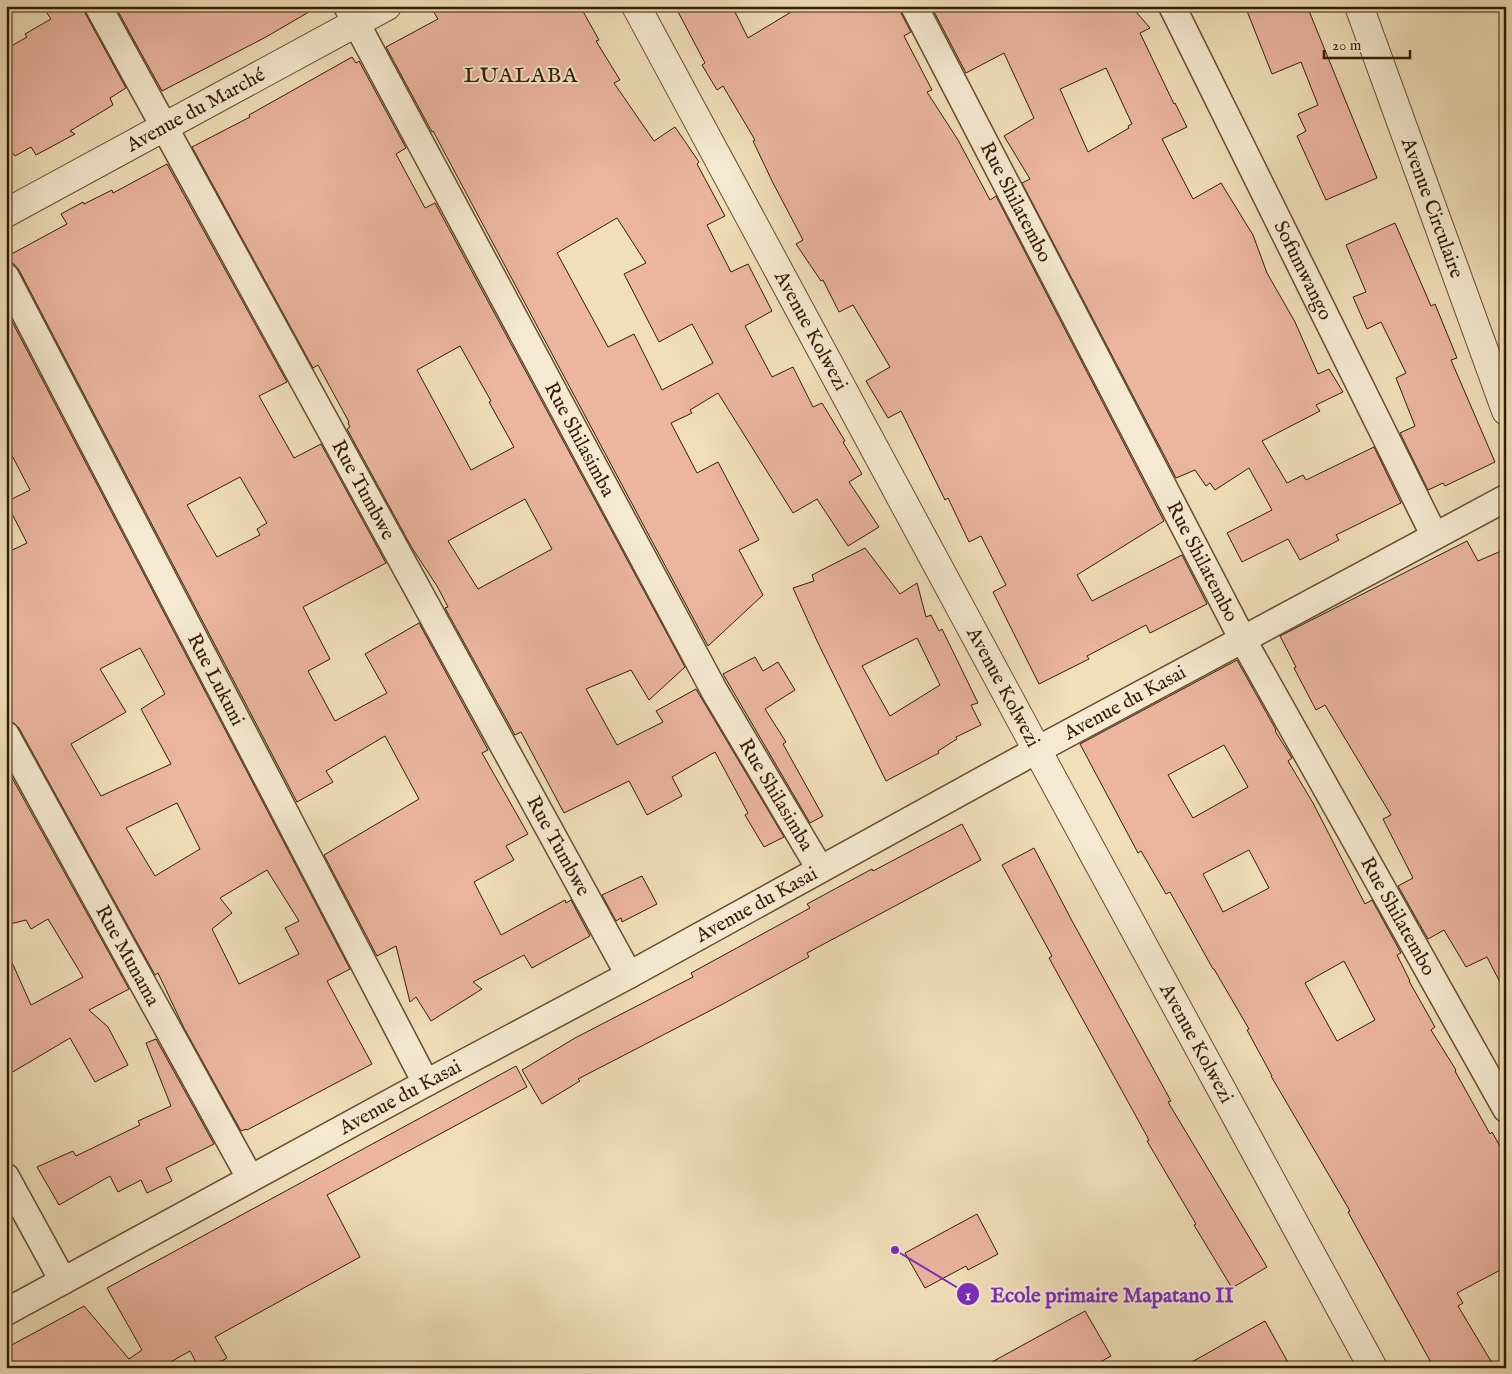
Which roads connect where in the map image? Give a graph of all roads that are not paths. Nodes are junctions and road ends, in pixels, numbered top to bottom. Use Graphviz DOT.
graph roads {
  1 [pos="98,6"];
  2 [pos="386,6"];
  3 [pos="636,6"];
  4 [pos="914,6"];
  5 [pos="1172,6"];
  6 [pos="1359,6"];
  7 [pos="352,14"];
  8 [pos="164,128"];
  9 [pos="6,213"];
  10 [pos="6,277"];
  11 [pos="1506,410"];
  12 [pos="1506,498"];
  13 [pos="1434,535"];
  14 [pos="1242,640"];
  15 [pos="6,735"];
  16 [pos="1037,750"];
  17 [pos="820,870"];
  18 [pos="629,975"];
  19 [pos="426,1083"];
  20 [pos="1506,1109"];
  21 [pos="6,1178"];
  22 [pos="250,1178"];
  23 [pos="63,1281"];
  24 [pos="6,1312"];
  25 [pos="1373,1368"];
  1 -- 8 [label="street, Rue Tumbwe"];
  2 -- 7 [label="street, Avenue du Marché"];
  3 -- 16 [label="street, Avenue Kolwezi"];
  4 -- 14 [label="street, Rue Shilatembo"];
  5 -- 13 [label="street, Sofumwango"];
  6 -- 11 [label="street, Avenue Circulaire"];
  7 -- 8 [label="street, Avenue du Marché"];
  7 -- 17 [label="street, Rue Shilasimba"];
  8 -- 9 [label="street, Avenue du Marché"];
  8 -- 18 [label="street, Rue Tumbwe"];
  10 -- 19 [label="street, Rue Lukuni"];
  12 -- 13 [label="street, Avenue du Kasai"];
  13 -- 14 [label="street, Avenue du Kasai"];
  14 -- 16 [label="street, Avenue du Kasai"];
  14 -- 20 [label="street, Rue Shilatembo"];
  15 -- 22 [label="street, Rue Munama"];
  16 -- 17 [label="street, Avenue du Kasai"];
  16 -- 25 [label="street, Avenue Kolwezi"];
  17 -- 18 [label="street, Avenue du Kasai"];
  18 -- 19 [label="street, Avenue du Kasai"];
  19 -- 22 [label="street, Avenue du Kasai"];
  21 -- 23 [label="street"];
  22 -- 23 [label="street, Avenue du Kasai"];
  23 -- 24 [label="street, Avenue du Kasai"];
}
